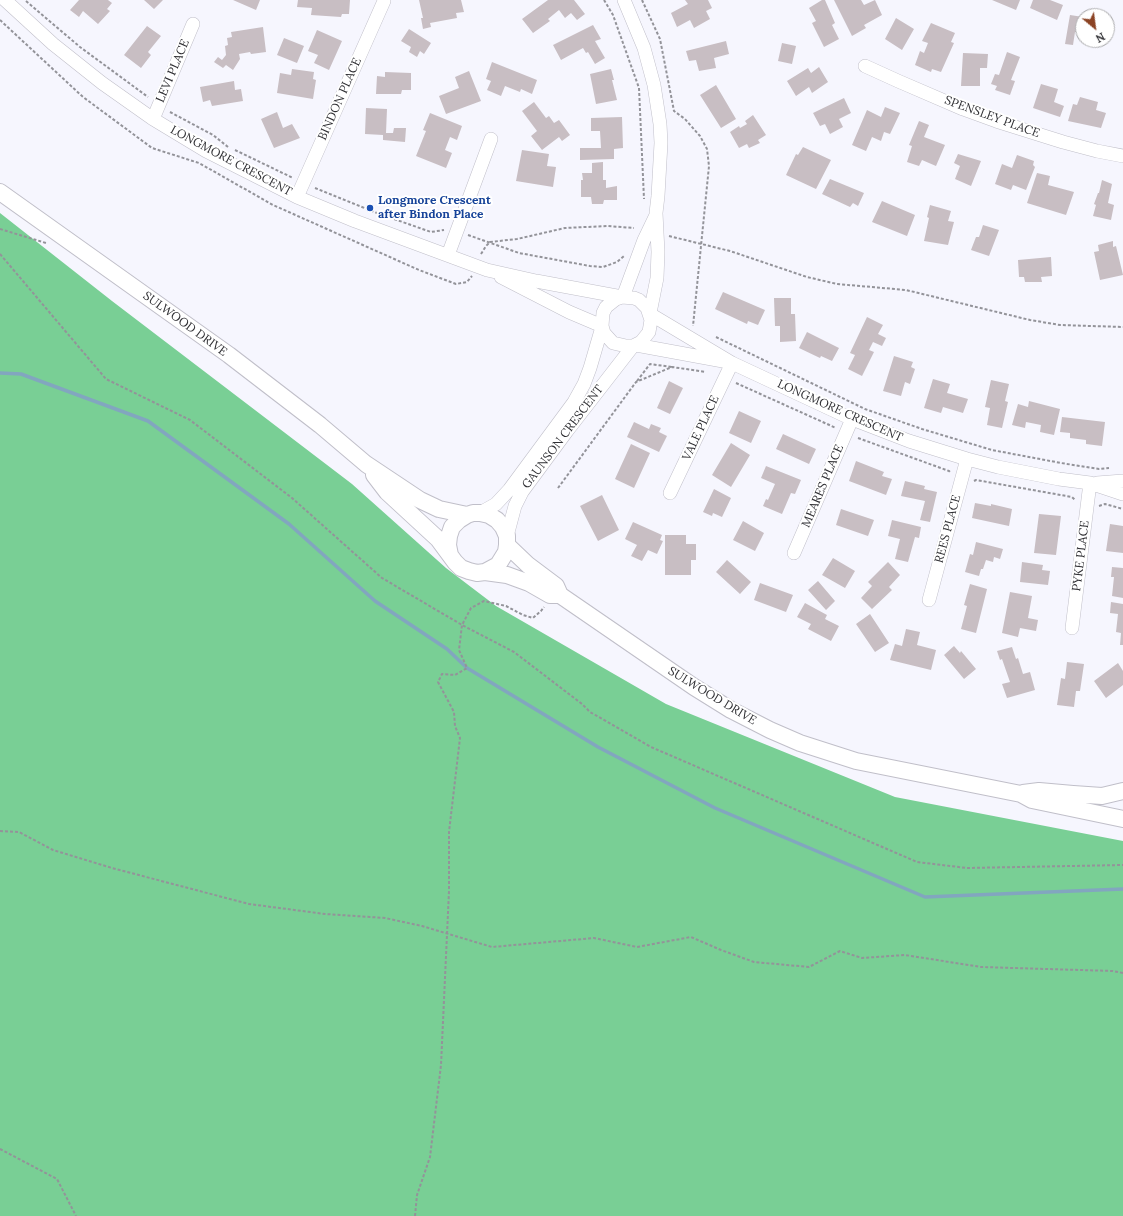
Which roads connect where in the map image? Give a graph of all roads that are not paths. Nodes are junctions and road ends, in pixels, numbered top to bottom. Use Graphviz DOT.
graph roads {
  1 [pos="5,0"];
  2 [pos="624,0"];
  3 [pos="384,1"];
  4 [pos="193,24"];
  5 [pos="865,66"];
  6 [pos="153,119"];
  7 [pos="491,139"];
  8 [pos="1123,156"];
  9 [pos="0,192"];
  10 [pos="297,197"];
  11 [pos="656,213"];
  12 [pos="448,255"];
  13 [pos="481,268"];
  14 [pos="623,297"];
  15 [pos="650,314"];
  16 [pos="602,326"];
  17 [pos="634,345"];
  18 [pos="732,363"];
  19 [pos="852,419"];
  20 [pos="967,459"];
  21 [pos="366,464"];
  22 [pos="1123,481"];
  23 [pos="1090,484"];
  24 [pos="670,493"];
  25 [pos="1123,494"];
  26 [pos="473,514"];
  27 [pos="507,540"];
  28 [pos="794,553"];
  29 [pos="450,555"];
  30 [pos="485,572"];
  31 [pos="555,595"];
  32 [pos="929,600"];
  33 [pos="1072,628"];
  34 [pos="1123,791"];
  35 [pos="1021,794"];
  36 [pos="1123,819"];
  1 -- 6 [label="street, LONGMORE CRESCENT"];
  2 -- 11 [label="street"];
  3 -- 10 [label="street, BINDON PLACE"];
  4 -- 6 [label="street, LEVI PLACE"];
  5 -- 8 [label="street, SPENSLEY PLACE"];
  6 -- 10 [label="street, LONGMORE CRESCENT"];
  7 -- 12 [label="street"];
  9 -- 21 [label="main road, SULWOOD DRIVE"];
  10 -- 12 [label="street, LONGMORE CRESCENT"];
  11 -- 14 [label="street"];
  11 -- 15 [label="street"];
  12 -- 13 [label="street, LONGMORE CRESCENT"];
  13 -- 14 [label="street, LONGMORE CRESCENT"];
  13 -- 16 [label="street, LONGMORE CRESCENT"];
  14 -- 15 [label="street"];
  14 -- 16 [label="street"];
  15 -- 17 [label="street"];
  15 -- 18 [label="street, LONGMORE CRESCENT"];
  16 -- 17 [label="street"];
  16 -- 26 [label="street, GAUNSON CRESCENT"];
  17 -- 18 [label="street, LONGMORE CRESCENT"];
  17 -- 27 [label="street, GAUNSON CRESCENT"];
  18 -- 19 [label="street, LONGMORE CRESCENT"];
  18 -- 24 [label="street, VALE PLACE"];
  19 -- 20 [label="street, LONGMORE CRESCENT"];
  19 -- 28 [label="street, MEARES PLACE"];
  20 -- 23 [label="street, LONGMORE CRESCENT"];
  20 -- 32 [label="street, REES PLACE"];
  21 -- 26 [label="main road, SULWOOD DRIVE"];
  21 -- 29 [label="main road, SULWOOD DRIVE"];
  22 -- 23 [label="street, LONGMORE CRESCENT"];
  23 -- 25 [label="street, LONGMORE CRESCENT"];
  23 -- 33 [label="street, PYKE PLACE"];
  26 -- 27 [label="main road, SULWOOD DRIVE"];
  26 -- 29 [label="main road"];
  27 -- 30 [label="main road"];
  27 -- 31 [label="main road, SULWOOD DRIVE"];
  29 -- 30 [label="main road, SULWOOD DRIVE"];
  30 -- 31 [label="main road, SULWOOD DRIVE"];
  31 -- 35 [label="main road, SULWOOD DRIVE"];
  34 -- 35 [label="main road, SULWOOD DRIVE"];
  35 -- 36 [label="main road, SULWOOD DRIVE"];
}
